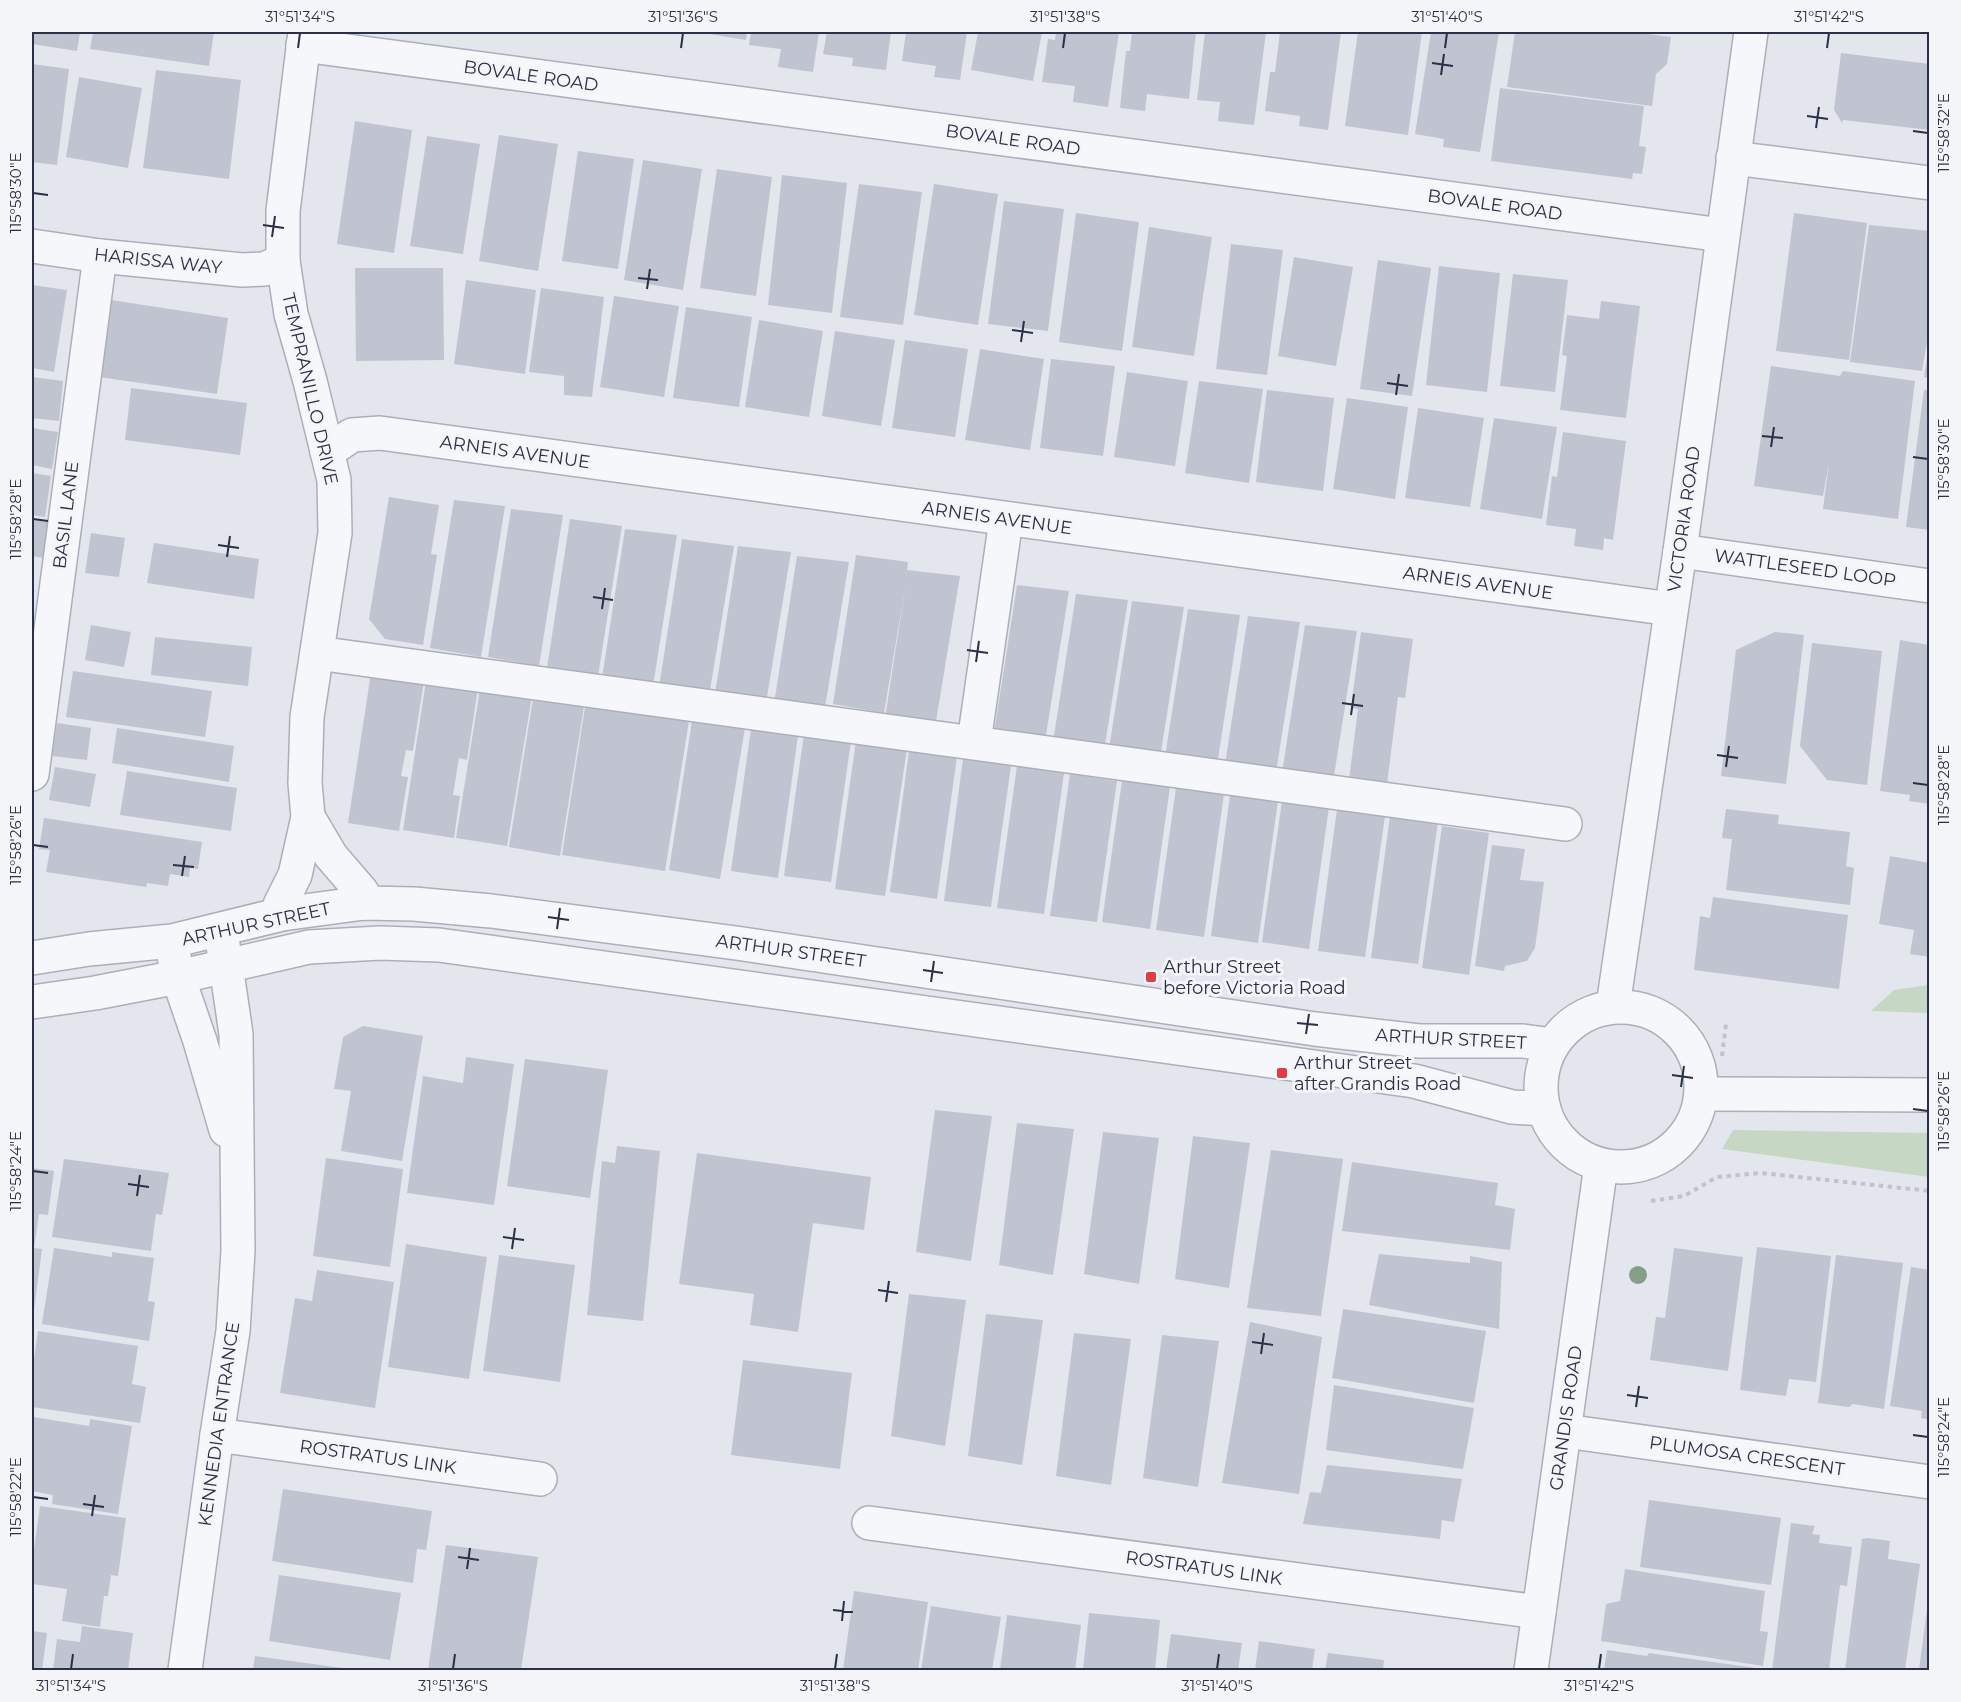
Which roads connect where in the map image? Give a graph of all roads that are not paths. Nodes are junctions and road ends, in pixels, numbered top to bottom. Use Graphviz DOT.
graph roads {
  1 [pos="1751,32"];
  2 [pos="304,38"];
  3 [pos="1733,158"];
  4 [pos="1929,183"];
  5 [pos="1722,235"];
  6 [pos="32,246"];
  7 [pos="100,256"];
  8 [pos="283,261"];
  9 [pos="327,452"];
  10 [pos="1006,520"];
  11 [pos="1680,551"];
  12 [pos="1929,585"];
  13 [pos="1671,609"];
  14 [pos="317,653"];
  15 [pos="974,742"];
  16 [pos="32,774"];
  17 [pos="308,817"];
  18 [pos="1565,824"];
  19 [pos="364,903"];
  20 [pos="282,915"];
  21 [pos="220,931"];
  22 [pos="172,941"];
  23 [pos="32,958"];
  24 [pos="227,966"];
  25 [pos="178,977"];
  26 [pos="32,1002"];
  27 [pos="1613,1006"];
  28 [pos="1552,1045"];
  29 [pos="1701,1094"];
  30 [pos="1929,1095"];
  31 [pos="1544,1109"];
  32 [pos="1601,1165"];
  33 [pos="239,1176"];
  34 [pos="1565,1431"];
  35 [pos="217,1435"];
  36 [pos="540,1479"];
  37 [pos="1929,1482"];
  38 [pos="869,1523"];
  39 [pos="1539,1612"];
  40 [pos="185,1671"];
  41 [pos="1531,1671"];
  1 -- 3 [label="street, VICTORIA ROAD"];
  2 -- 5 [label="street, BOVALE ROAD"];
  2 -- 8 [label="street, TEMPRANILLO DRIVE"];
  3 -- 4 [label="street"];
  3 -- 5 [label="street, VICTORIA ROAD"];
  5 -- 11 [label="street, VICTORIA ROAD"];
  6 -- 7 [label="street, HARISSA WAY"];
  7 -- 8 [label="street, HARISSA WAY"];
  7 -- 16 [label="street, BASIL LANE"];
  8 -- 9 [label="street, TEMPRANILLO DRIVE"];
  9 -- 10 [label="street, ARNEIS AVENUE"];
  9 -- 14 [label="street, TEMPRANILLO DRIVE"];
  10 -- 13 [label="street, ARNEIS AVENUE"];
  10 -- 15 [label="street"];
  11 -- 12 [label="street, WATTLESEED LOOP"];
  11 -- 13 [label="street, VICTORIA ROAD"];
  13 -- 27 [label="street, VICTORIA ROAD"];
  14 -- 15 [label="street"];
  14 -- 17 [label="street, TEMPRANILLO DRIVE"];
  15 -- 18 [label="street"];
  17 -- 19 [label="street, TEMPRANILLO DRIVE"];
  17 -- 20 [label="street, TEMPRANILLO DRIVE"];
  19 -- 20 [label="street, ARTHUR STREET"];
  19 -- 28 [label="street, ARTHUR STREET"];
  20 -- 21 [label="street, ARTHUR STREET"];
  21 -- 22 [label="street, ARTHUR STREET"];
  21 -- 24 [label="street, KENNEDIA ENTRANCE"];
  22 -- 23 [label="street, ARTHUR STREET"];
  22 -- 25 [label="street, KENNEDIA ENTRANCE"];
  24 -- 25 [label="street, ARTHUR STREET"];
  24 -- 31 [label="street, ARTHUR STREET"];
  24 -- 33 [label="street, KENNEDIA ENTRANCE"];
  25 -- 26 [label="street, ARTHUR STREET"];
  25 -- 33 [label="street, KENNEDIA ENTRANCE"];
  27 -- 28 [label="street"];
  27 -- 29 [label="street"];
  28 -- 31 [label="street"];
  29 -- 30 [label="street"];
  29 -- 32 [label="street"];
  31 -- 32 [label="street"];
  32 -- 34 [label="street, GRANDIS ROAD"];
  33 -- 35 [label="street, KENNEDIA ENTRANCE"];
  34 -- 37 [label="street, PLUMOSA CRESCENT"];
  34 -- 39 [label="street, GRANDIS ROAD"];
  35 -- 36 [label="street, ROSTRATUS LINK"];
  35 -- 40 [label="street, KENNEDIA ENTRANCE"];
  38 -- 39 [label="street, ROSTRATUS LINK"];
  39 -- 41 [label="street, GRANDIS ROAD"];
}
